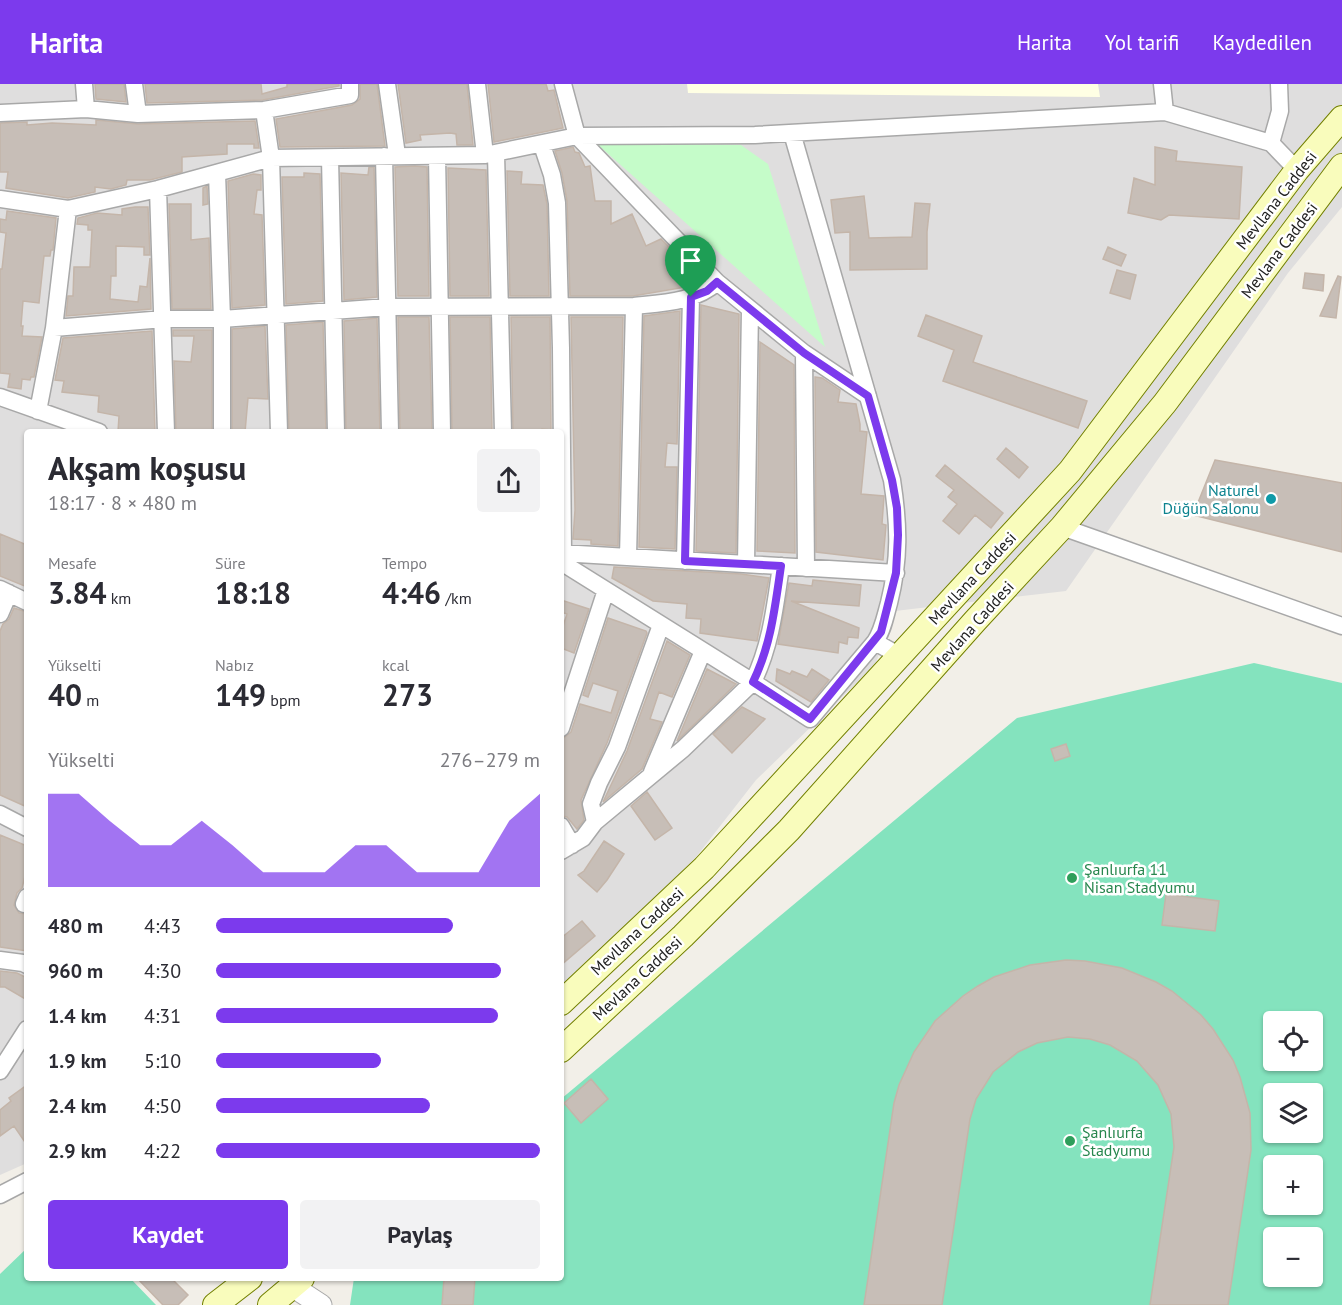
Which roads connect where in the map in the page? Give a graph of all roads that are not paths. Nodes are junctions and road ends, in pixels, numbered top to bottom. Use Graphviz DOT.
graph roads {
  1 [pos="84,84"];
  2 [pos="134,84"];
  3 [pos="350,84"];
  4 [pos="387,84"];
  5 [pos="477,84"];
  6 [pos="563,84"];
  7 [pos="1162,84"];
  8 [pos="1280,84"];
  9 [pos="86,109"];
  10 [pos="264,110"];
  11 [pos="1165,112"];
  12 [pos="0,113"];
  13 [pos="138,114"];
  14 [pos="1342,118"];
  15 [pos="792,133"];
  16 [pos="577,136"];
  17 [pos="1271,143"];
  18 [pos="542,145"];
  19 [pos="490,154"];
  20 [pos="391,156"];
  21 [pos="437,156"];
  22 [pos="271,158"];
  23 [pos="330,158"];
  24 [pos="1342,166"];
  25 [pos="1298,170"];
  26 [pos="217,173"];
  27 [pos="158,189"];
  28 [pos="0,199"];
  29 [pos="68,209"];
  30 [pos="717,282"];
  31 [pos="691,297"];
  32 [pos="560,306"];
  33 [pos="634,306"];
  34 [pos="387,307"];
  35 [pos="440,307"];
  36 [pos="500,307"];
  37 [pos="750,309"];
  38 [pos="332,312"];
  39 [pos="274,316"];
  40 [pos="164,319"];
  41 [pos="222,319"];
  42 [pos="54,328"];
  43 [pos="804,353"];
  44 [pos="868,396"];
  45 [pos="0,397"];
  46 [pos="38,411"];
  47 [pos="90,429"];
  48 [pos="166,429"];
  49 [pos="222,429"];
  50 [pos="279,429"];
  51 [pos="336,429"];
  52 [pos="390,429"];
  53 [pos="442,429"];
  54 [pos="503,429"];
  55 [pos="561,429"];
  56 [pos="1062,528"];
  57 [pos="564,556"];
  58 [pos="628,557"];
  59 [pos="564,558"];
  60 [pos="685,561"];
  61 [pos="746,564"];
  62 [pos="781,566"];
  63 [pos="806,568"];
  64 [pos="896,573"];
  65 [pos="606,590"];
  66 [pos="5,591"];
  67 [pos="24,600"];
  68 [pos="0,614"];
  69 [pos="661,625"];
  70 [pos="1342,626"];
  71 [pos="875,642"];
  72 [pos="703,651"];
  73 [pos="900,656"];
  74 [pos="753,682"];
  75 [pos="564,719"];
  76 [pos="651,774"];
  77 [pos="0,814"];
  78 [pos="595,822"];
  79 [pos="24,825"];
  80 [pos="566,848"];
  81 [pos="0,960"];
  82 [pos="24,964"];
  83 [pos="564,1000"];
  84 [pos="24,1034"];
  85 [pos="564,1047"];
  86 [pos="0,1071"];
  87 [pos="24,1183"];
  88 [pos="0,1195"];
  89 [pos="246,1281"];
  90 [pos="297,1282"];
  91 [pos="215,1305"];
  92 [pos="270,1305"];
  93 [pos="321,1305"];
  1 -- 9 [label="street"];
  2 -- 13 [label="street"];
  3 -- 10 [label="street"];
  4 -- 20 [label="street"];
  5 -- 19 [label="street"];
  6 -- 16 [label="street"];
  7 -- 11 [label="street"];
  8 -- 17 [label="street"];
  9 -- 12 [label="street"];
  9 -- 13 [label="street"];
  10 -- 13 [label="street"];
  10 -- 22 [label="street"];
  11 -- 15 [label="street"];
  11 -- 17 [label="street"];
  14 -- 25 [label="main road, Mevllana Caddesi"];
  15 -- 16 [label="street"];
  15 -- 44 [label="street"];
  16 -- 18 [label="street"];
  16 -- 30 [label="street"];
  17 -- 25 [label="street"];
  18 -- 19 [label="street"];
  18 -- 32 [label="street"];
  19 -- 21 [label="street"];
  19 -- 36 [label="street"];
  20 -- 21 [label="street"];
  20 -- 23 [label="street"];
  20 -- 34 [label="street"];
  21 -- 35 [label="street"];
  22 -- 23 [label="street"];
  22 -- 26 [label="street"];
  22 -- 39 [label="street"];
  23 -- 38 [label="street"];
  24 -- 56 [label="main road, Mevlana Caddesi"];
  25 -- 73 [label="main road, Mevllana Caddesi"];
  26 -- 27 [label="street"];
  26 -- 41 [label="street"];
  27 -- 29 [label="street"];
  27 -- 40 [label="street"];
  28 -- 29 [label="street"];
  29 -- 42 [label="street"];
  30 -- 31 [label="street"];
  30 -- 37 [label="street"];
  31 -- 33 [label="street"];
  31 -- 60 [label="street"];
  32 -- 33 [label="street"];
  32 -- 36 [label="street"];
  32 -- 55 [label="street"];
  33 -- 58 [label="street"];
  34 -- 35 [label="street"];
  34 -- 38 [label="street"];
  34 -- 52 [label="street"];
  35 -- 36 [label="street"];
  35 -- 53 [label="street"];
  36 -- 54 [label="street"];
  37 -- 43 [label="street"];
  37 -- 61 [label="street"];
  38 -- 39 [label="street"];
  38 -- 51 [label="street"];
  39 -- 41 [label="street"];
  39 -- 50 [label="street"];
  40 -- 41 [label="street"];
  40 -- 42 [label="street"];
  40 -- 48 [label="street"];
  41 -- 49 [label="street"];
  42 -- 46 [label="street"];
  43 -- 44 [label="street"];
  43 -- 63 [label="street"];
  44 -- 64 [label="street"];
  45 -- 46 [label="street"];
  46 -- 47 [label="street"];
  56 -- 70 [label="street"];
  56 -- 85 [label="main road, Mevlana Caddesi"];
  57 -- 58 [label="street"];
  58 -- 60 [label="street"];
  59 -- 65 [label="street"];
  60 -- 61 [label="street"];
  61 -- 62 [label="street"];
  62 -- 63 [label="street"];
  62 -- 74 [label="street"];
  63 -- 64 [label="street"];
  64 -- 71 [label="street"];
  65 -- 69 [label="street"];
  65 -- 75 [label="street"];
  66 -- 67 [label="street"];
  66 -- 68 [label="street"];
  69 -- 72 [label="street"];
  69 -- 78 [label="street"];
  71 -- 73 [label="street"];
  71 -- 74 [label="street"];
  72 -- 74 [label="street"];
  72 -- 76 [label="street"];
  73 -- 83 [label="main road, Mevllana Caddesi"];
  74 -- 76 [label="street"];
  76 -- 78 [label="street"];
  77 -- 79 [label="street"];
  78 -- 80 [label="street"];
  81 -- 82 [label="street"];
  84 -- 86 [label="street"];
  87 -- 88 [label="street"];
  89 -- 91 [label="main road"];
  90 -- 92 [label="main road"];
  90 -- 93 [label="street"];
}
